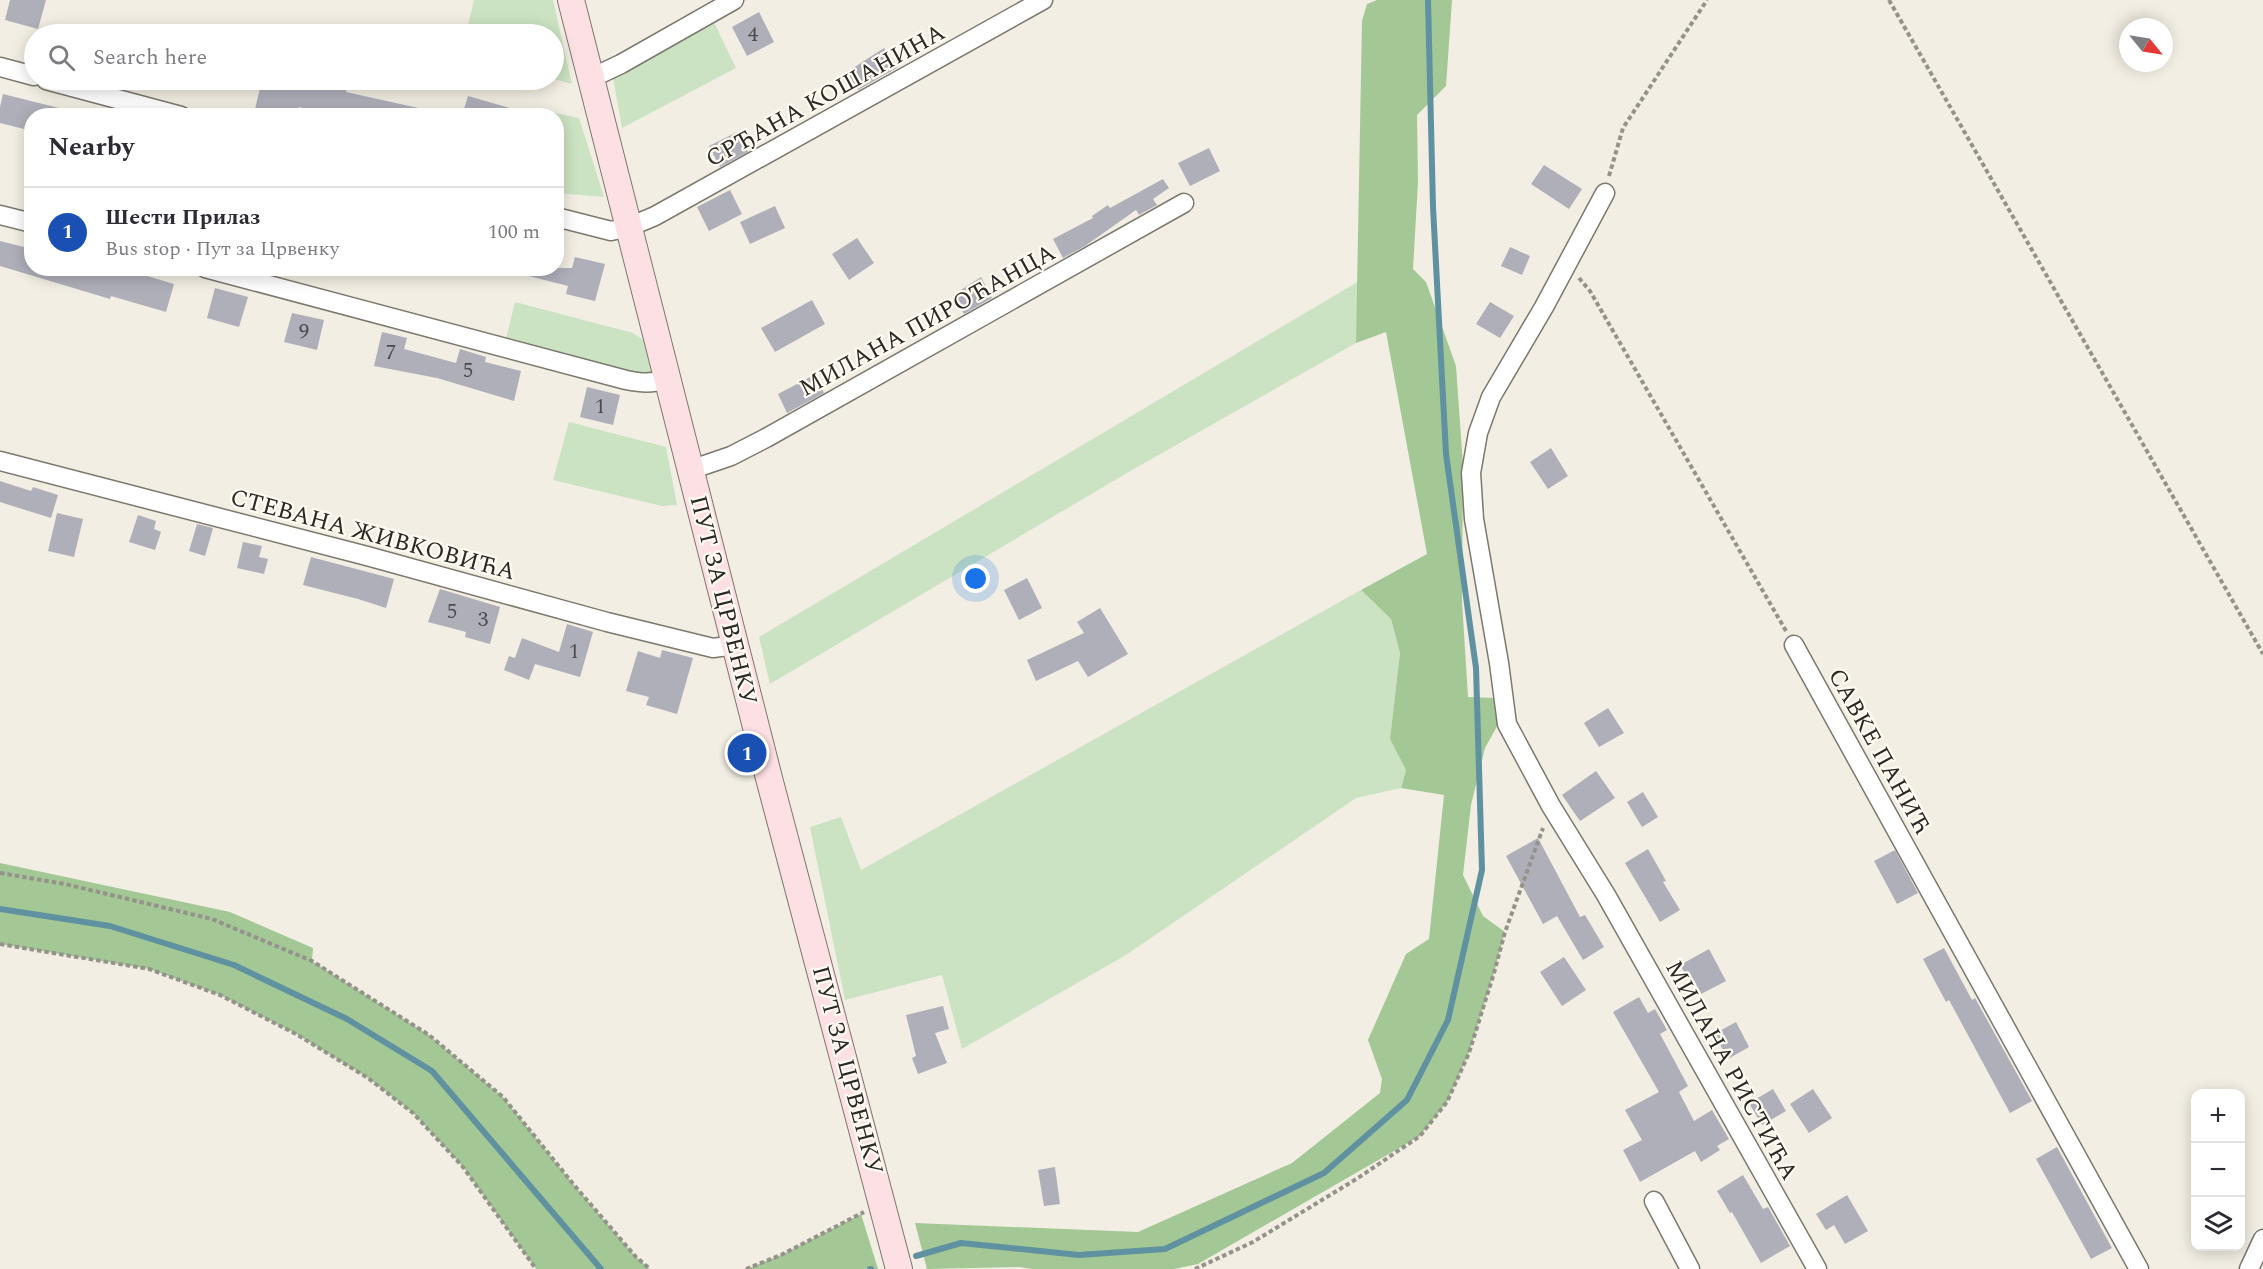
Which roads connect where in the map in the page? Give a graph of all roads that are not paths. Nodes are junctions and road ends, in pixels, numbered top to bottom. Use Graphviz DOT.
graph roads {
  1 [pos="571,0"];
  2 [pos="734,0"];
  3 [pos="1043,0"];
  4 [pos="0,67"];
  5 [pos="24,73"];
  6 [pos="590,76"];
  7 [pos="84,90"];
  8 [pos="151,108"];
  9 [pos="1605,193"];
  10 [pos="1184,203"];
  11 [pos="0,215"];
  12 [pos="564,219"];
  13 [pos="24,221"];
  14 [pos="629,227"];
  15 [pos="235,276"];
  16 [pos="667,379"];
  17 [pos="0,461"];
  18 [pos="690,470"];
  19 [pos="735,645"];
  20 [pos="1794,645"];
  21 [pos="1654,1201"];
  22 [pos="2263,1239"];
  23 [pos="899,1269"];
  24 [pos="1690,1269"];
  25 [pos="1817,1269"];
  26 [pos="2139,1269"];
  27 [pos="2249,1269"];
  1 -- 6 [label="street, ПУТ ЗА ЦРВЕНКУ"];
  2 -- 6 [label="street"];
  3 -- 14 [label="street, СРЂАНА КОШАНИНА"];
  4 -- 5 [label="street"];
  6 -- 14 [label="street, ПУТ ЗА ЦРВЕНКУ"];
  7 -- 8 [label="street"];
  9 -- 25 [label="street, МИЛАНА РИСТИЋА"];
  10 -- 18 [label="street, МИЛАНА ПИРОЋАНЦА"];
  11 -- 13 [label="street"];
  12 -- 14 [label="street"];
  14 -- 16 [label="street, ПУТ ЗА ЦРВЕНКУ"];
  15 -- 16 [label="street"];
  16 -- 18 [label="street, ПУТ ЗА ЦРВЕНКУ"];
  17 -- 19 [label="street, СТЕВАНА ЖИВКОВИЋА"];
  18 -- 19 [label="street, ПУТ ЗА ЦРВЕНКУ"];
  19 -- 23 [label="street, ПУТ ЗА ЦРВЕНКУ"];
  20 -- 26 [label="street, САВКЕ ПАНИЋ"];
  21 -- 24 [label="street"];
  22 -- 27 [label="street"];
}
